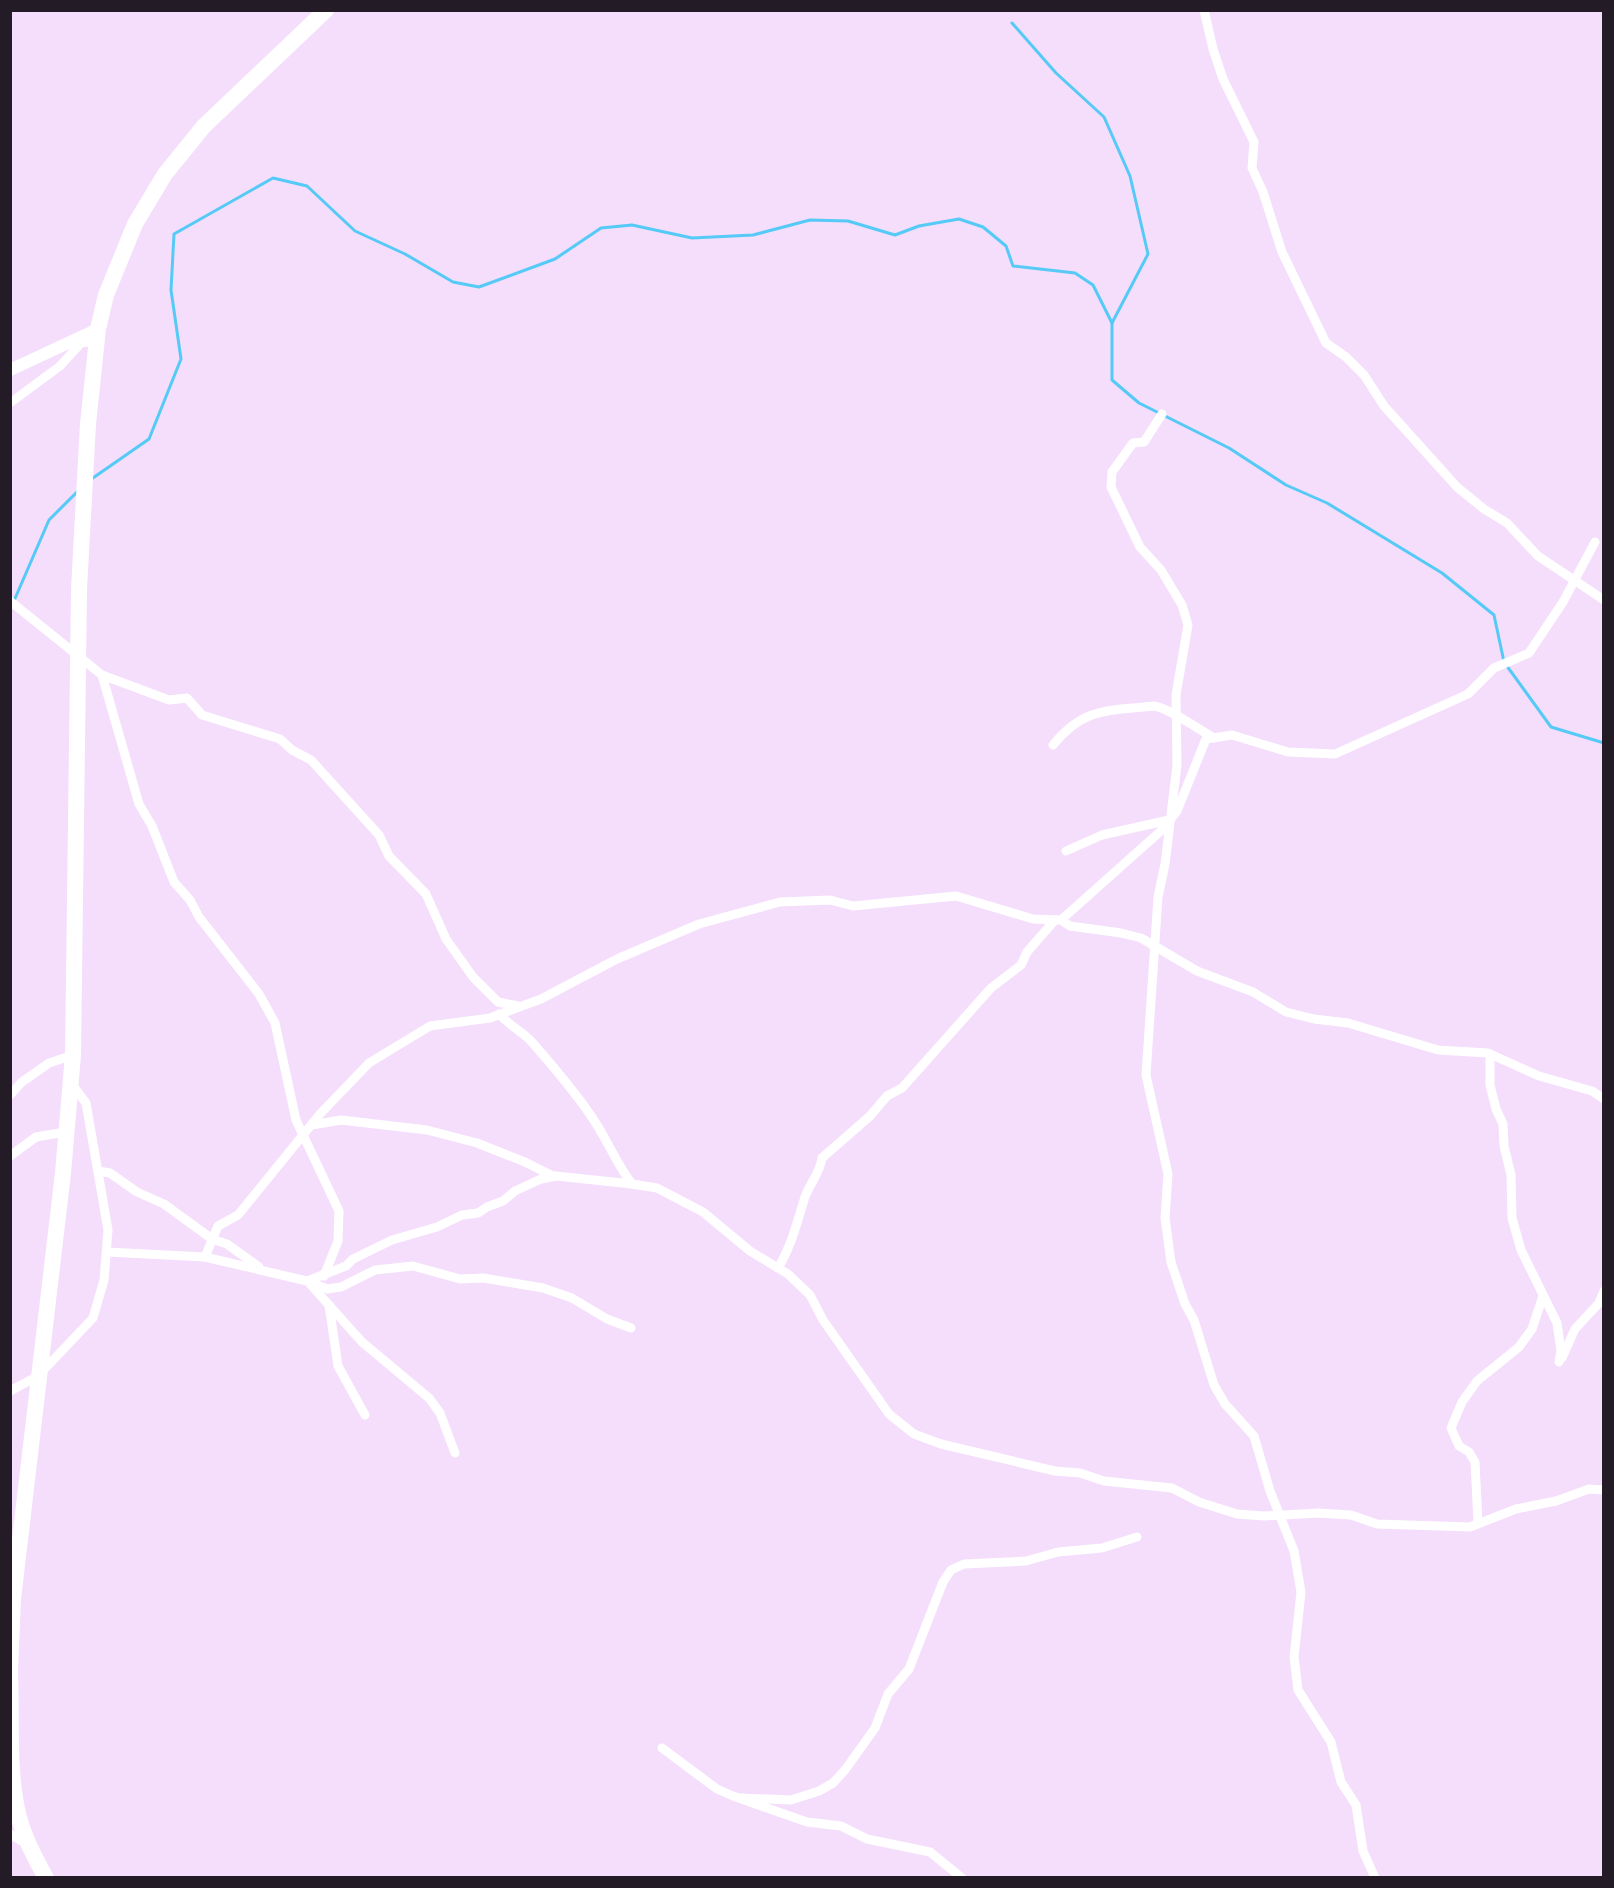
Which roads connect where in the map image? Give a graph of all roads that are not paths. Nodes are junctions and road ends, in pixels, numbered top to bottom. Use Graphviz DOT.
graph roads {
  1 [pos="326,10"];
  2 [pos="1204,10"];
  3 [pos="97,335"];
  4 [pos="10,370"];
  5 [pos="10,403"];
  6 [pos="1162,414"];
  7 [pos="1595,542"];
  8 [pos="1575,581"];
  9 [pos="1604,600"];
  10 [pos="10,601"];
  11 [pos="78,654"];
  12 [pos="102,675"];
  13 [pos="1176,716"];
  14 [pos="1214,738"];
  15 [pos="1053,745"];
  16 [pos="1170,820"];
  17 [pos="1066,851"];
  18 [pos="1058,920"];
  19 [pos="1153,945"];
  20 [pos="520,1006"];
  21 [pos="499,1014"];
  22 [pos="1490,1054"];
  23 [pos="73,1055"];
  24 [pos="70,1081"];
  25 [pos="10,1095"];
  26 [pos="1604,1099"];
  27 [pos="309,1125"];
  28 [pos="64,1132"];
  29 [pos="302,1135"];
  30 [pos="10,1156"];
  31 [pos="98,1171"];
  32 [pos="553,1176"];
  33 [pos="632,1184"];
  34 [pos="212,1239"];
  35 [pos="107,1252"];
  36 [pos="205,1257"];
  37 [pos="778,1268"];
  38 [pos="263,1269"];
  39 [pos="324,1276"];
  40 [pos="307,1281"];
  41 [pos="1604,1291"];
  42 [pos="1543,1296"];
  43 [pos="330,1305"];
  44 [pos="631,1328"];
  45 [pos="38,1376"];
  46 [pos="10,1391"];
  47 [pos="364,1415"];
  48 [pos="455,1453"];
  49 [pos="1604,1490"];
  50 [pos="1281,1515"];
  51 [pos="1478,1523"];
  52 [pos="1137,1537"];
  53 [pos="10,1672"];
  54 [pos="662,1748"];
  55 [pos="740,1798"];
  56 [pos="10,1834"];
  57 [pos="29,1846"];
  58 [pos="46,1878"];
  59 [pos="962,1878"];
  60 [pos="1375,1878"];
  1 -- 3 [label="highway"];
  2 -- 8 [label="street"];
  3 -- 4 [label="street"];
  3 -- 5 [label="street"];
  3 -- 11 [label="highway"];
  6 -- 13 [label="street"];
  7 -- 8 [label="street"];
  8 -- 9 [label="street"];
  8 -- 14 [label="street"];
  10 -- 11 [label="street"];
  11 -- 12 [label="street"];
  11 -- 23 [label="highway"];
  12 -- 20 [label="street"];
  12 -- 29 [label="street"];
  13 -- 14 [label="street"];
  13 -- 15 [label="street"];
  13 -- 16 [label="street"];
  14 -- 16 [label="street"];
  16 -- 17 [label="street"];
  16 -- 18 [label="street"];
  16 -- 19 [label="street"];
  18 -- 19 [label="street"];
  18 -- 20 [label="street"];
  18 -- 37 [label="street"];
  19 -- 22 [label="street"];
  19 -- 50 [label="street"];
  20 -- 21 [label="street"];
  21 -- 27 [label="street"];
  21 -- 33 [label="street"];
  22 -- 26 [label="street"];
  22 -- 42 [label="street"];
  23 -- 24 [label="highway"];
  23 -- 25 [label="street"];
  24 -- 28 [label="highway"];
  24 -- 31 [label="street"];
  27 -- 29 [label="street"];
  27 -- 32 [label="street"];
  28 -- 30 [label="street"];
  28 -- 45 [label="highway"];
  29 -- 34 [label="street"];
  29 -- 39 [label="street"];
  31 -- 34 [label="street"];
  31 -- 35 [label="street"];
  32 -- 33 [label="street"];
  32 -- 39 [label="street"];
  33 -- 37 [label="street"];
  34 -- 36 [label="street"];
  34 -- 38 [label="street"];
  35 -- 36 [label="street"];
  35 -- 45 [label="street"];
  36 -- 38 [label="street"];
  37 -- 50 [label="street"];
  38 -- 40 [label="street"];
  39 -- 40 [label="street"];
  40 -- 43 [label="street"];
  40 -- 44 [label="street"];
  41 -- 42 [label="street"];
  42 -- 51 [label="street"];
  43 -- 47 [label="street"];
  43 -- 48 [label="street"];
  45 -- 46 [label="street"];
  45 -- 53 [label="highway"];
  49 -- 51 [label="street"];
  50 -- 51 [label="street"];
  50 -- 60 [label="street"];
  52 -- 55 [label="street"];
  53 -- 57 [label="highway"];
  54 -- 55 [label="street"];
  55 -- 59 [label="street"];
  56 -- 57 [label="street"];
  57 -- 58 [label="highway"];
}
